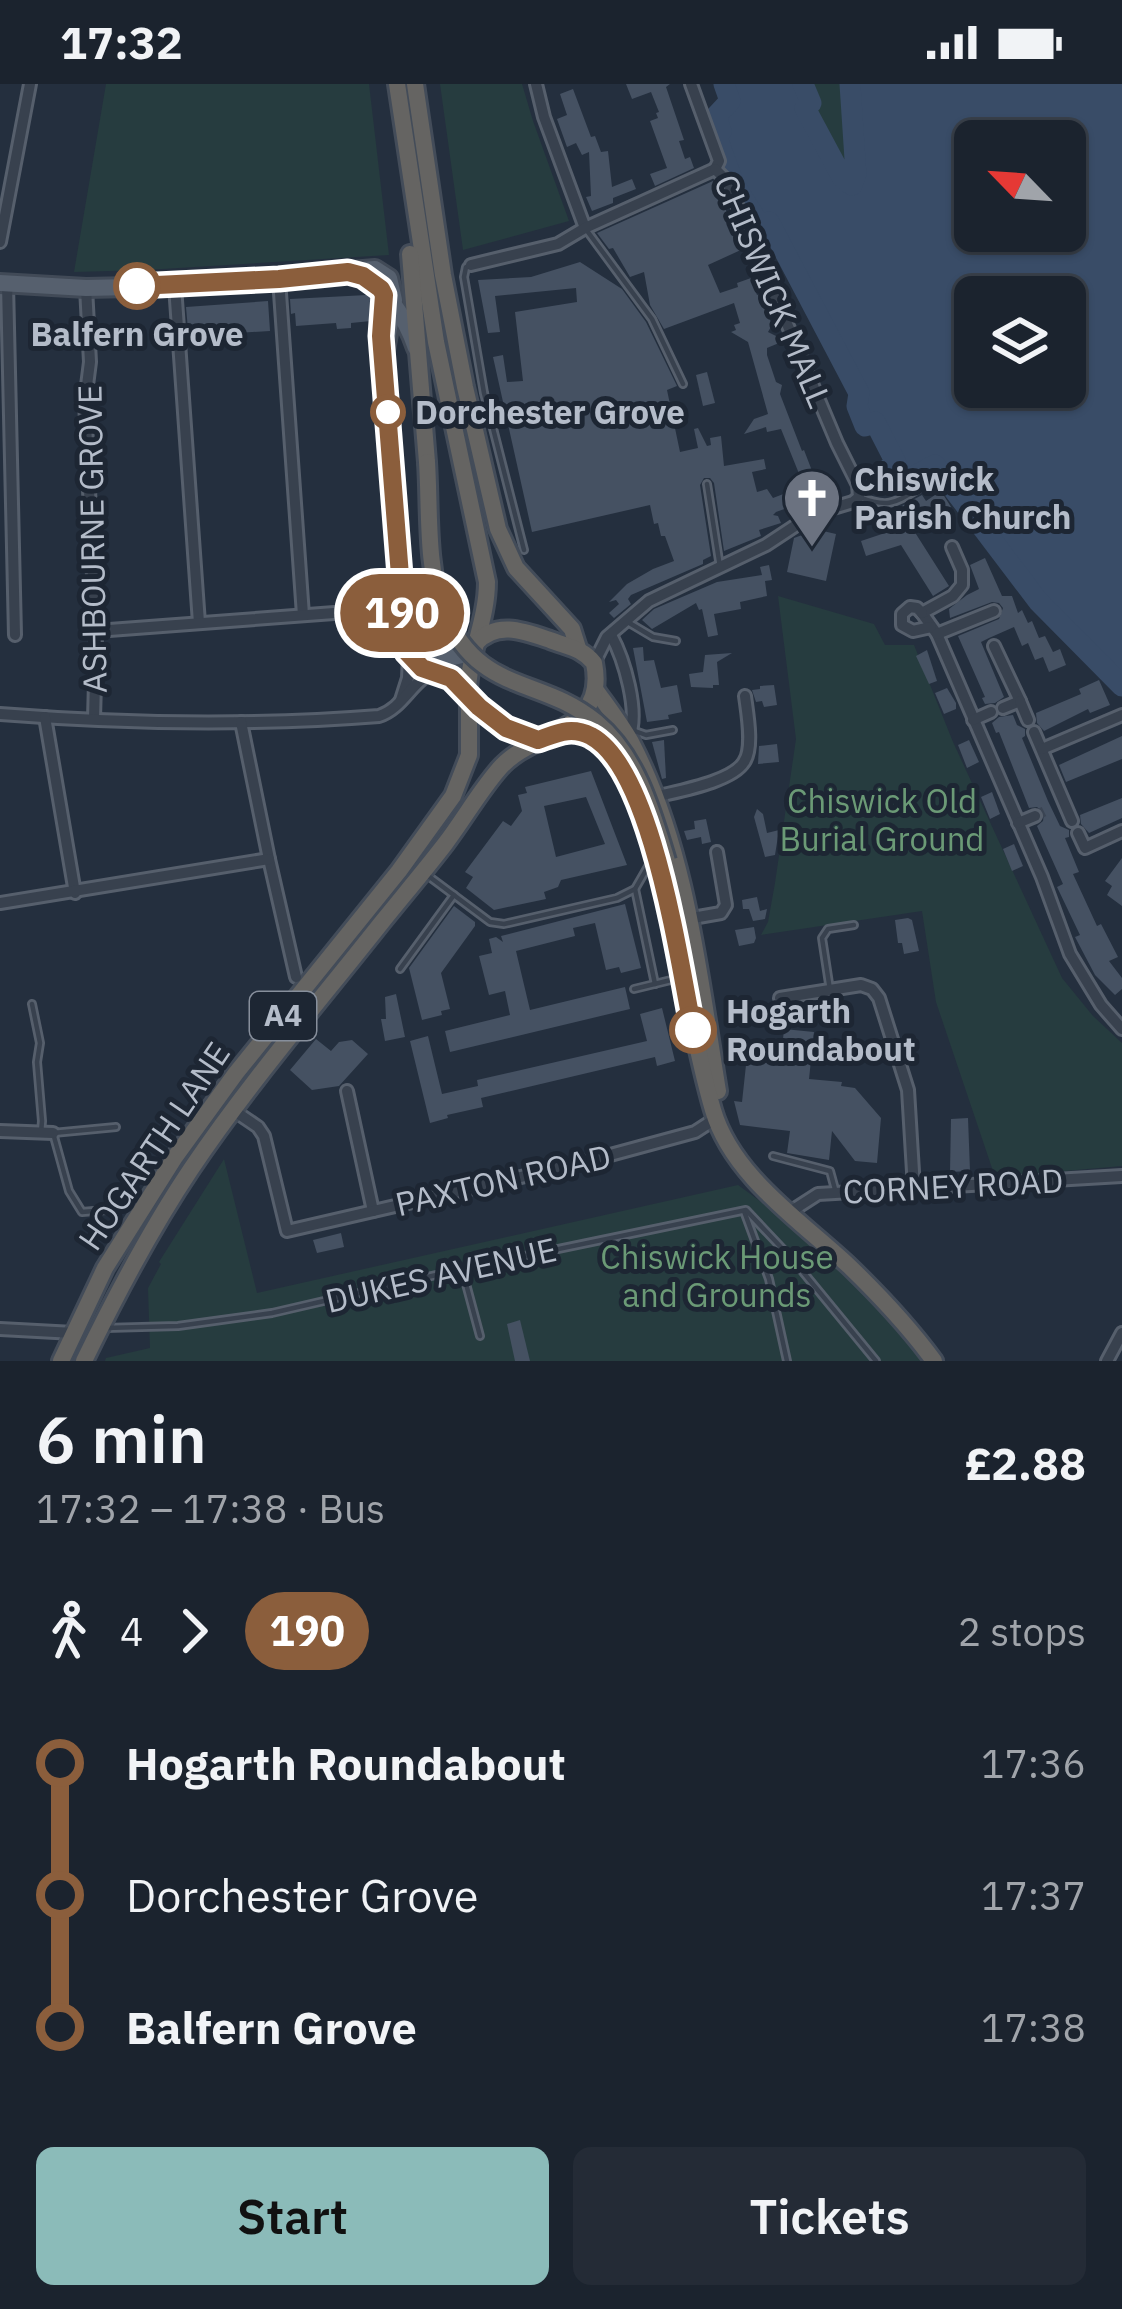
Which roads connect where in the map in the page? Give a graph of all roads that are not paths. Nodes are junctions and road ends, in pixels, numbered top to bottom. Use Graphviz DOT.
graph roads {
  1 [pos="394,84"];
  2 [pos="416,84"];
  3 [pos="536,84"];
  4 [pos="691,84"];
  5 [pos="26,85"];
  6 [pos="716,169"];
  7 [pos="585,228"];
  8 [pos="0,242"];
  9 [pos="471,265"];
  10 [pos="279,279"];
  11 [pos="3,284"];
  12 [pos="175,286"];
  13 [pos="86,288"];
  14 [pos="389,300"];
  15 [pos="418,354"];
  16 [pos="683,384"];
  17 [pos="473,385"];
  18 [pos="707,484"];
  19 [pos="920,488"];
  20 [pos="859,497"];
  21 [pos="952,548"];
  22 [pos="524,550"];
  23 [pos="401,562"];
  24 [pos="720,567"];
  25 [pos="401,608"];
  26 [pos="994,611"];
  27 [pos="922,613"];
  28 [pos="303,615"];
  29 [pos="625,620"];
  30 [pos="199,623"];
  31 [pos="934,630"];
  32 [pos="96,631"];
  33 [pos="15,635"];
  34 [pos="609,636"];
  35 [pos="676,641"];
  36 [pos="994,646"];
  37 [pos="474,648"];
  38 [pos="578,649"];
  39 [pos="410,656"];
  40 [pos="594,663"];
  41 [pos="433,673"];
  42 [pos="595,688"];
  43 [pos="468,695"];
  44 [pos="745,696"];
  45 [pos="1020,701"];
  46 [pos="400,703"];
  47 [pos="0,714"];
  48 [pos="1122,716"];
  49 [pos="44,718"];
  50 [pos="94,719"];
  51 [pos="973,720"];
  52 [pos="242,722"];
  53 [pos="562,729"];
  54 [pos="673,730"];
  55 [pos="630,734"];
  56 [pos="538,740"];
  57 [pos="1042,749"];
  58 [pos="656,797"];
  59 [pos="1063,802"];
  60 [pos="1018,823"];
  61 [pos="1122,831"];
  62 [pos="717,852"];
  63 [pos="660,857"];
  64 [pos="269,859"];
  65 [pos="422,872"];
  66 [pos="634,889"];
  67 [pos="75,892"];
  68 [pos="454,895"];
  69 [pos="0,903"];
  70 [pos="687,919"];
  71 [pos="854,925"];
  72 [pos="400,969"];
  73 [pos="690,976"];
  74 [pos="296,977"];
  75 [pos="655,984"];
  76 [pos="634,989"];
  77 [pos="830,990"];
  78 [pos="780,998"];
  79 [pos="32,1004"];
  80 [pos="1122,1029"];
  81 [pos="347,1091"];
  82 [pos="233,1110"];
  83 [pos="715,1119"];
  84 [pos="116,1127"];
  85 [pos="0,1131"];
  86 [pos="47,1133"];
  87 [pos="728,1142"];
  88 [pos="773,1156"];
  89 [pos="1122,1176"];
  90 [pos="914,1188"];
  91 [pos="836,1193"];
  92 [pos="106,1210"];
  93 [pos="373,1210"];
  94 [pos="743,1210"];
  95 [pos="790,1212"];
  96 [pos="462,1269"];
  97 [pos="0,1329"];
  98 [pos="100,1329"];
  99 [pos="1122,1333"];
  100 [pos="74,1334"];
  101 [pos="480,1336"];
  102 [pos="61,1361"];
  103 [pos="85,1361"];
  104 [pos="787,1361"];
  105 [pos="876,1361"];
  106 [pos="934,1361"];
  107 [pos="1107,1361"];
  1 -- 15 [label="highway"];
  1 -- 37 [label="highway"];
  2 -- 17 [label="highway"];
  3 -- 7 [label="street"];
  4 -- 6 [label="street, CHISWICK MALL"];
  5 -- 8 [label="street"];
  6 -- 7 [label="street"];
  6 -- 20 [label="street, CHISWICK MALL"];
  7 -- 9 [label="street"];
  7 -- 16 [label="lane"];
  9 -- 17 [label="lane"];
  10 -- 12 [label="main road"];
  10 -- 14 [label="main road"];
  10 -- 28 [label="street"];
  11 -- 13 [label="main road"];
  11 -- 33 [label="street"];
  12 -- 13 [label="main road"];
  12 -- 30 [label="street"];
  13 -- 32 [label="street, ASHBOURNE GROVE"];
  14 -- 15 [label="main road"];
  14 -- 23 [label="main road"];
  15 -- 63 [label="highway, bridge"];
  17 -- 22 [label="lane"];
  17 -- 38 [label="highway"];
  18 -- 24 [label="lane"];
  19 -- 20 [label="lane"];
  20 -- 24 [label="street"];
  21 -- 27 [label="street"];
  23 -- 25 [label="main road"];
  23 -- 37 [label="main road"];
  24 -- 29 [label="street"];
  25 -- 28 [label="street"];
  25 -- 39 [label="main road"];
  26 -- 31 [label="street"];
  27 -- 31 [label="street"];
  27 -- 31 [label="street"];
  28 -- 30 [label="street"];
  29 -- 34 [label="street"];
  29 -- 35 [label="lane"];
  30 -- 32 [label="street"];
  31 -- 51 [label="street"];
  32 -- 50 [label="street, ASHBOURNE GROVE"];
  34 -- 38 [label="street"];
  34 -- 40 [label="street"];
  34 -- 55 [label="street"];
  36 -- 45 [label="street"];
  37 -- 38 [label="highway"];
  37 -- 43 [label="highway"];
  38 -- 40 [label="highway"];
  39 -- 41 [label="main road"];
  39 -- 46 [label="street"];
  40 -- 42 [label="highway"];
  41 -- 43 [label="main road"];
  41 -- 46 [label="street"];
  42 -- 53 [label="highway"];
  42 -- 55 [label="highway"];
  43 -- 56 [label="highway"];
  43 -- 100 [label="highway, HOGARTH LANE / A4"];
  44 -- 58 [label="street"];
  45 -- 51 [label="street"];
  45 -- 57 [label="street"];
  46 -- 52 [label="street"];
  47 -- 49 [label="street"];
  48 -- 57 [label="street"];
  49 -- 50 [label="street"];
  49 -- 67 [label="street"];
  50 -- 52 [label="street"];
  51 -- 60 [label="street"];
  52 -- 64 [label="street"];
  53 -- 56 [label="highway"];
  53 -- 63 [label="highway"];
  54 -- 55 [label="lane"];
  55 -- 58 [label="highway"];
  56 -- 65 [label="highway, HOGARTH LANE / A4"];
  57 -- 59 [label="street"];
  58 -- 70 [label="highway"];
  59 -- 60 [label="street"];
  59 -- 61 [label="street"];
  60 -- 80 [label="street"];
  62 -- 70 [label="street"];
  63 -- 66 [label="lane"];
  63 -- 73 [label="highway"];
  64 -- 67 [label="street"];
  64 -- 74 [label="street"];
  65 -- 68 [label="lane"];
  65 -- 82 [label="highway, HOGARTH LANE / A4"];
  66 -- 68 [label="lane"];
  66 -- 75 [label="lane"];
  67 -- 69 [label="street"];
  68 -- 72 [label="lane"];
  70 -- 73 [label="highway"];
  71 -- 77 [label="lane"];
  73 -- 75 [label="lane"];
  73 -- 83 [label="highway"];
  73 -- 87 [label="highway"];
  75 -- 76 [label="lane"];
  77 -- 78 [label="street"];
  77 -- 90 [label="street"];
  79 -- 86 [label="lane"];
  81 -- 93 [label="street"];
  82 -- 93 [label="street, PAXTON ROAD"];
  82 -- 98 [label="highway, HOGARTH LANE / A4"];
  83 -- 87 [label="highway"];
  83 -- 93 [label="street, PAXTON ROAD"];
  84 -- 86 [label="lane"];
  85 -- 86 [label="street"];
  86 -- 92 [label="lane"];
  87 -- 95 [label="highway"];
  88 -- 91 [label="lane"];
  89 -- 90 [label="street, CORNEY ROAD"];
  90 -- 91 [label="street, CORNEY ROAD"];
  91 -- 95 [label="street, CORNEY ROAD"];
  94 -- 96 [label="lane, DUKES AVENUE"];
  94 -- 104 [label="lane"];
  94 -- 105 [label="lane"];
  95 -- 106 [label="highway"];
  96 -- 98 [label="lane, DUKES AVENUE"];
  96 -- 101 [label="lane"];
  97 -- 100 [label="street"];
  98 -- 103 [label="highway, A4"];
  99 -- 107 [label="street"];
  100 -- 102 [label="highway, A4"];
}
